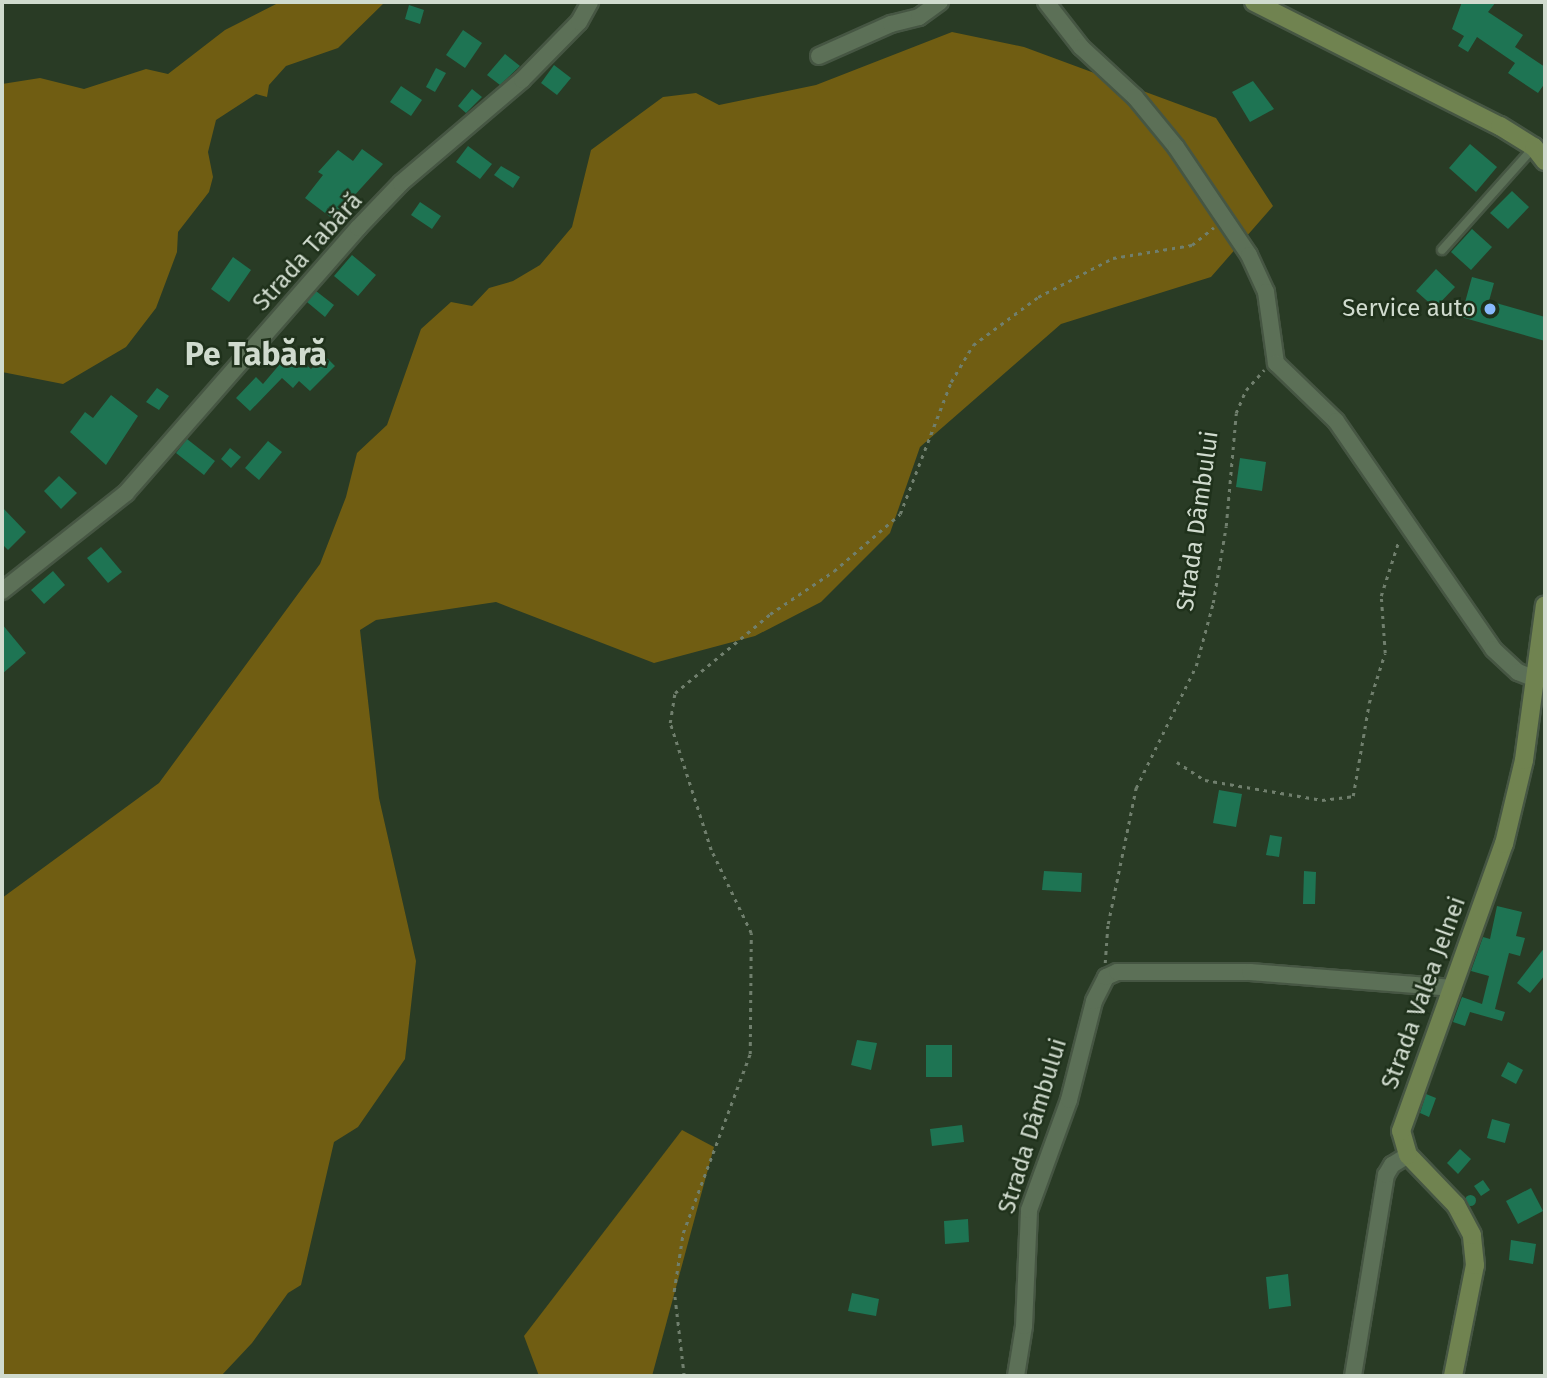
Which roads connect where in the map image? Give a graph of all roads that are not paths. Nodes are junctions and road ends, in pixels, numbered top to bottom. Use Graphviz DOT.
graph roads {
  1 [pos="590,2"];
  2 [pos="940,2"];
  3 [pos="1046,2"];
  4 [pos="1254,2"];
  5 [pos="819,56"];
  6 [pos="1542,152"];
  7 [pos="1442,250"];
  8 [pos="2,591"];
  9 [pos="1545,605"];
  10 [pos="1533,678"];
  11 [pos="1453,988"];
  12 [pos="1408,1155"];
  13 [pos="1016,1376"];
  14 [pos="1353,1376"];
  15 [pos="1453,1376"];
  1 -- 8 [label="street, Strada Tabără"];
  2 -- 5 [label="street"];
  3 -- 10 [label="street"];
  4 -- 6 [label="main road"];
  6 -- 7 [label="lane"];
  9 -- 10 [label="main road, Strada Valea Jelnei"];
  10 -- 11 [label="main road, Strada Valea Jelnei"];
  11 -- 12 [label="main road, Strada Valea Jelnei"];
  11 -- 13 [label="street, Strada Dâmbului"];
  12 -- 14 [label="street"];
  12 -- 15 [label="main road"];
}
